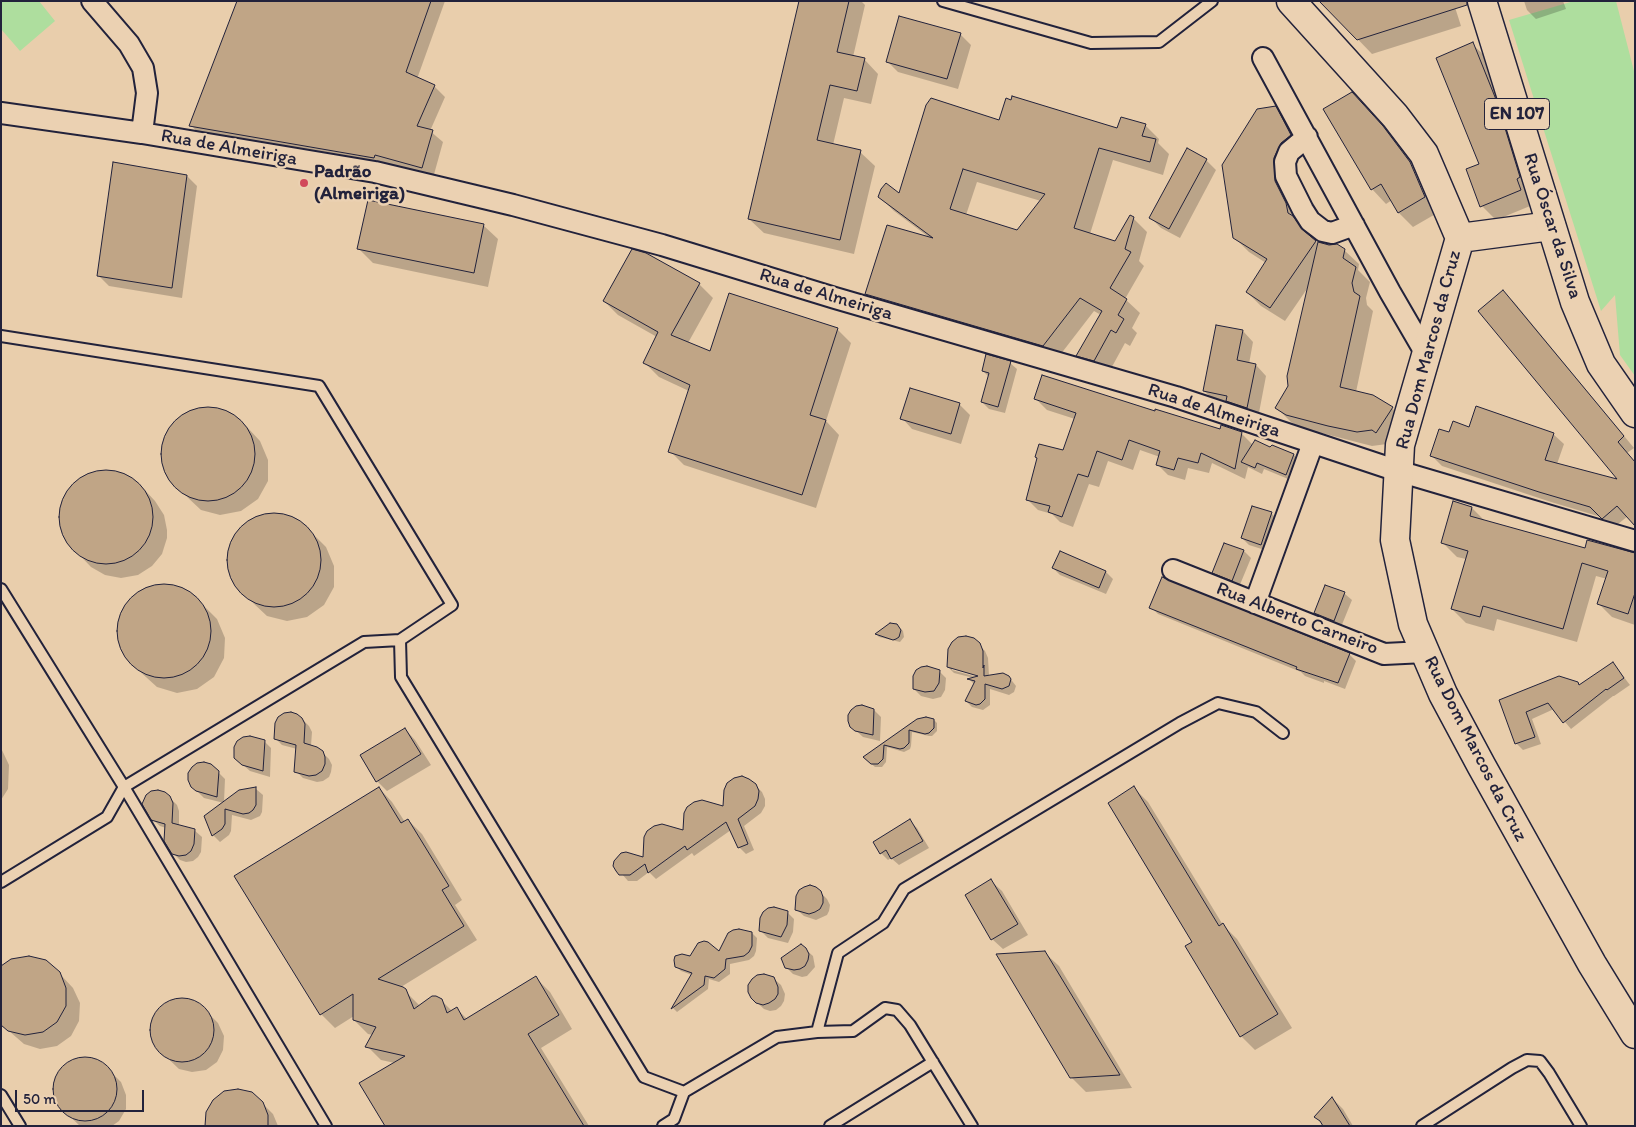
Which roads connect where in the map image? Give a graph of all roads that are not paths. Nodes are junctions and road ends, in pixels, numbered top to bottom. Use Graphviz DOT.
graph roads {
  1 [pos="92,1"];
  2 [pos="943,1"];
  3 [pos="1212,1"];
  4 [pos="1291,1"];
  5 [pos="1482,1"];
  6 [pos="1263,58"];
  7 [pos="1,114"];
  8 [pos="142,133"];
  9 [pos="1306,137"];
  10 [pos="1354,225"];
  11 [pos="1551,226"];
  12 [pos="1460,238"];
  13 [pos="1,336"];
  14 [pos="1426,354"];
  15 [pos="1635,413"];
  16 [pos="1313,443"];
  17 [pos="1398,471"];
  18 [pos="1635,541"];
  19 [pos="1173,570"];
  20 [pos="1,589"];
  21 [pos="1255,603"];
  22 [pos="400,640"];
  23 [pos="1425,652"];
  24 [pos="1283,733"];
  25 [pos="124,787"];
  26 [pos="1,882"];
  27 [pos="817,1032"];
  28 [pos="1635,1034"];
  29 [pos="933,1062"];
  30 [pos="684,1092"];
  31 [pos="1,1095"];
  32 [pos="20,1126"];
  33 [pos="326,1126"];
  34 [pos="663,1126"];
  35 [pos="830,1126"];
  36 [pos="972,1126"];
  37 [pos="1422,1126"];
  38 [pos="1582,1126"];
  1 -- 8 [label="street"];
  2 -- 3 [label="lane"];
  4 -- 12 [label="street, Rua Dom Marcos da Cruz"];
  5 -- 11 [label="street, Rua Óscar da Silva / EN 107"];
  6 -- 9 [label="street"];
  7 -- 8 [label="street, Rua de Almeiriga"];
  8 -- 16 [label="street, Rua de Almeiriga"];
  9 -- 10 [label="street"];
  9 -- 10 [label="street"];
  10 -- 14 [label="street"];
  11 -- 12 [label="street, Rua Dom Marcos da Cruz"];
  11 -- 15 [label="street, Rua Óscar da Silva / EN 107"];
  12 -- 14 [label="street, Rua Dom Marcos da Cruz"];
  13 -- 22 [label="lane"];
  14 -- 17 [label="street, Rua Dom Marcos da Cruz"];
  16 -- 17 [label="street, Rua de Almeiriga"];
  16 -- 21 [label="street"];
  17 -- 18 [label="street, Rua de Almeiriga"];
  17 -- 23 [label="street, Rua Dom Marcos da Cruz"];
  19 -- 21 [label="street, Rua Alberto Carneiro"];
  20 -- 25 [label="lane"];
  21 -- 23 [label="street, Rua Alberto Carneiro"];
  22 -- 25 [label="lane"];
  22 -- 30 [label="lane"];
  23 -- 28 [label="street, Rua Dom Marcos da Cruz"];
  24 -- 27 [label="lane"];
  25 -- 26 [label="lane"];
  25 -- 33 [label="lane"];
  27 -- 29 [label="lane"];
  27 -- 30 [label="lane"];
  29 -- 35 [label="lane"];
  29 -- 36 [label="lane"];
  30 -- 34 [label="lane"];
  31 -- 32 [label="lane"];
  37 -- 38 [label="lane"];
}
